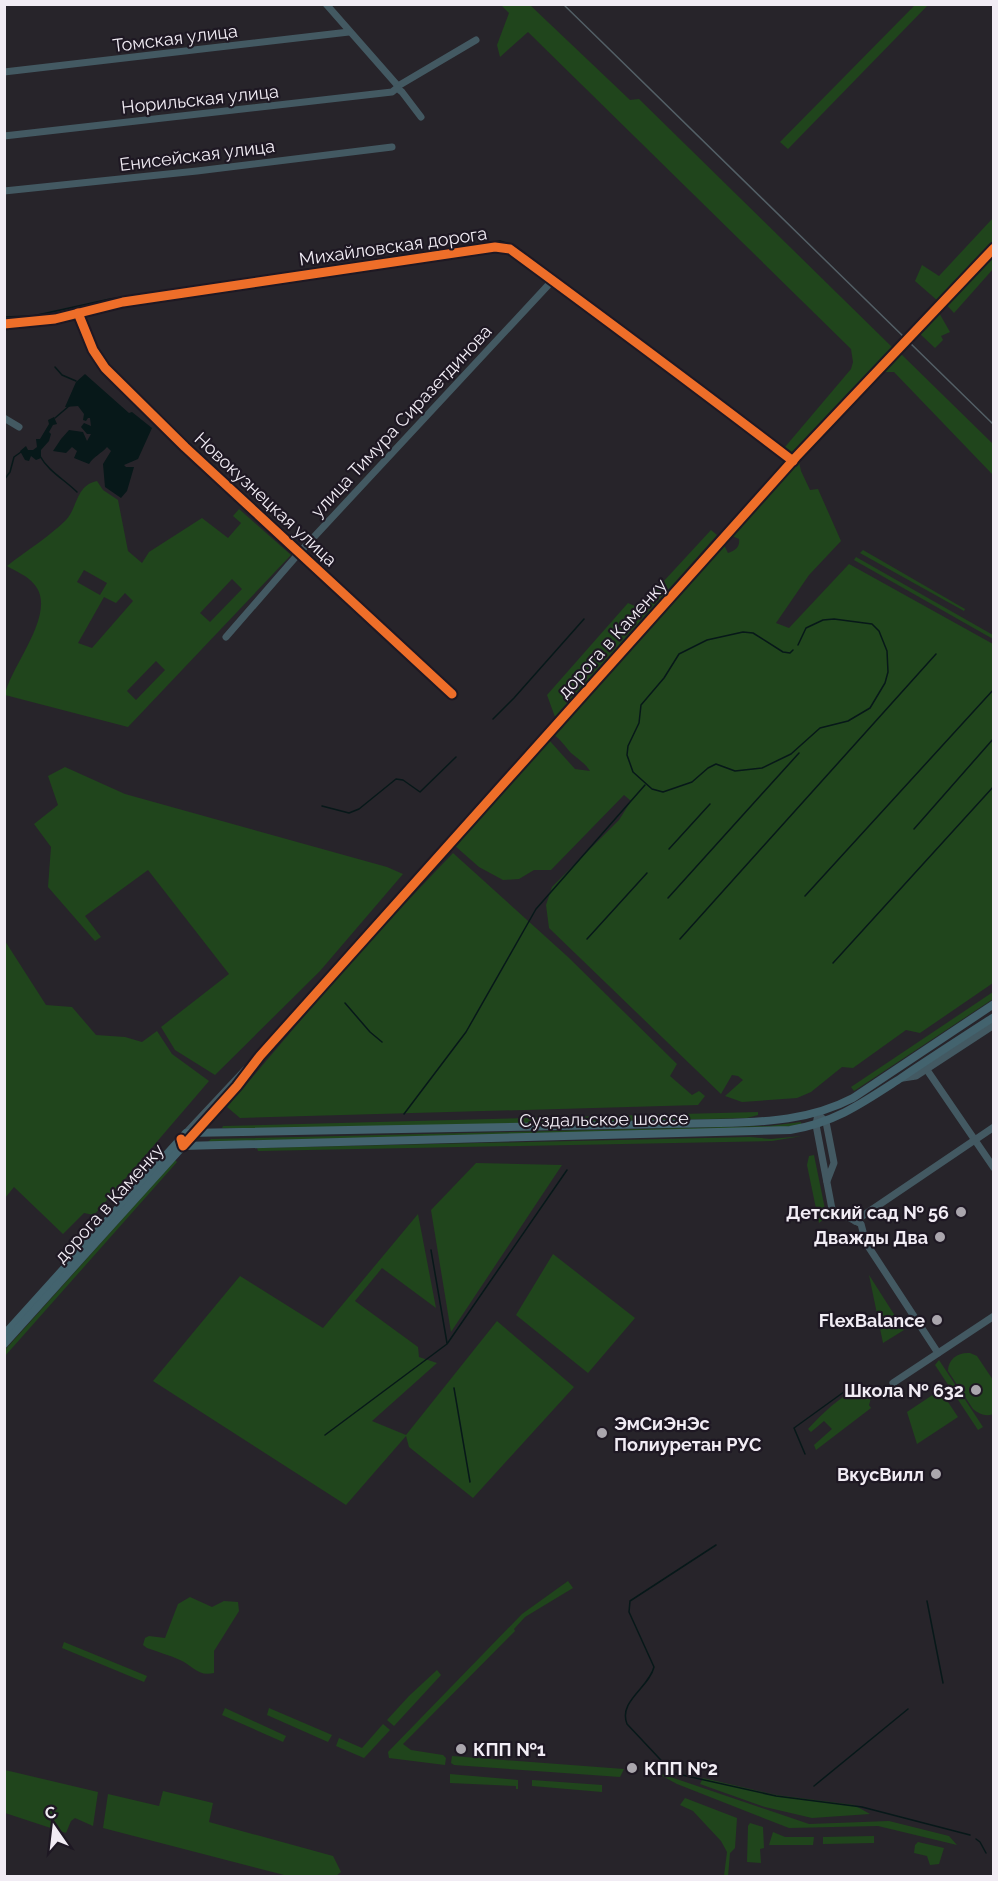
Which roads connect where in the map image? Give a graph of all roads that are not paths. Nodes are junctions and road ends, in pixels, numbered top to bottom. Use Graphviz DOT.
graph roads {
  1 [pos="326,4"];
  2 [pos="349,32"];
  3 [pos="476,40"];
  4 [pos="4,72"];
  5 [pos="397,87"];
  6 [pos="421,117"];
  7 [pos="4,136"];
  8 [pos="392,147"];
  9 [pos="4,191"];
  10 [pos="993,248"];
  11 [pos="552,281"];
  12 [pos="78,313"];
  13 [pos="4,324"];
  14 [pos="4,418"];
  15 [pos="20,427"];
  16 [pos="793,461"];
  17 [pos="300,552"];
  18 [pos="226,637"];
  19 [pos="452,694"];
  20 [pos="993,1004"];
  21 [pos="993,1017"];
  22 [pos="993,1025"];
  23 [pos="927,1070"];
  24 [pos="900,1078"];
  25 [pos="818,1113"];
  26 [pos="825,1122"];
  27 [pos="816,1125"];
  28 [pos="993,1127"];
  29 [pos="187,1138"];
  30 [pos="974,1140"];
  31 [pos="993,1168"];
  32 [pos="826,1183"];
  33 [pos="855,1221"];
  34 [pos="993,1316"];
  35 [pos="4,1335"];
  36 [pos="4,1344"];
  37 [pos="938,1353"];
  38 [pos="893,1383"];
  1 -- 2 [label="street"];
  2 -- 4 [label="street, Томская улица"];
  2 -- 5 [label="street"];
  3 -- 5 [label="street, Норильская улица"];
  5 -- 6 [label="street"];
  5 -- 7 [label="street, Норильская улица"];
  8 -- 9 [label="street, Енисейская улица"];
  10 -- 16 [label="street, дорога в Каменку"];
  11 -- 12 [label="street, Михайловская дорога"];
  11 -- 16 [label="street, Михайловская дорога"];
  11 -- 17 [label="street, улица Тимура Сиразетдинова"];
  12 -- 13 [label="street, Михайловская дорога"];
  12 -- 17 [label="street, Новокузнецкая улица"];
  14 -- 15 [label="street"];
  16 -- 29 [label="street, дорога в Каменку"];
  17 -- 18 [label="street, улица Тимура Сиразетдинова"];
  17 -- 19 [label="street, Новокузнецкая улица"];
  20 -- 25 [label="main road, Суздальское шоссе"];
  21 -- 24 [label="main road, Суздальское шоссе"];
  22 -- 23 [label="street"];
  23 -- 24 [label="street"];
  23 -- 30 [label="street"];
  24 -- 26 [label="main road, Суздальское шоссе"];
  25 -- 26 [label="street"];
  25 -- 27 [label="street"];
  25 -- 29 [label="main road, Суздальское шоссе"];
  26 -- 27 [label="main road, Суздальское шоссе"];
  26 -- 32 [label="street"];
  27 -- 29 [label="main road, Суздальское шоссе"];
  27 -- 32 [label="street"];
  28 -- 30 [label="street"];
  29 -- 35 [label="main road, дорога в Каменку"];
  29 -- 36 [label="main road, дорога в Каменку"];
  30 -- 31 [label="street"];
  30 -- 33 [label="street"];
  32 -- 33 [label="street"];
  33 -- 37 [label="street"];
  34 -- 37 [label="street"];
  37 -- 38 [label="street"];
}
